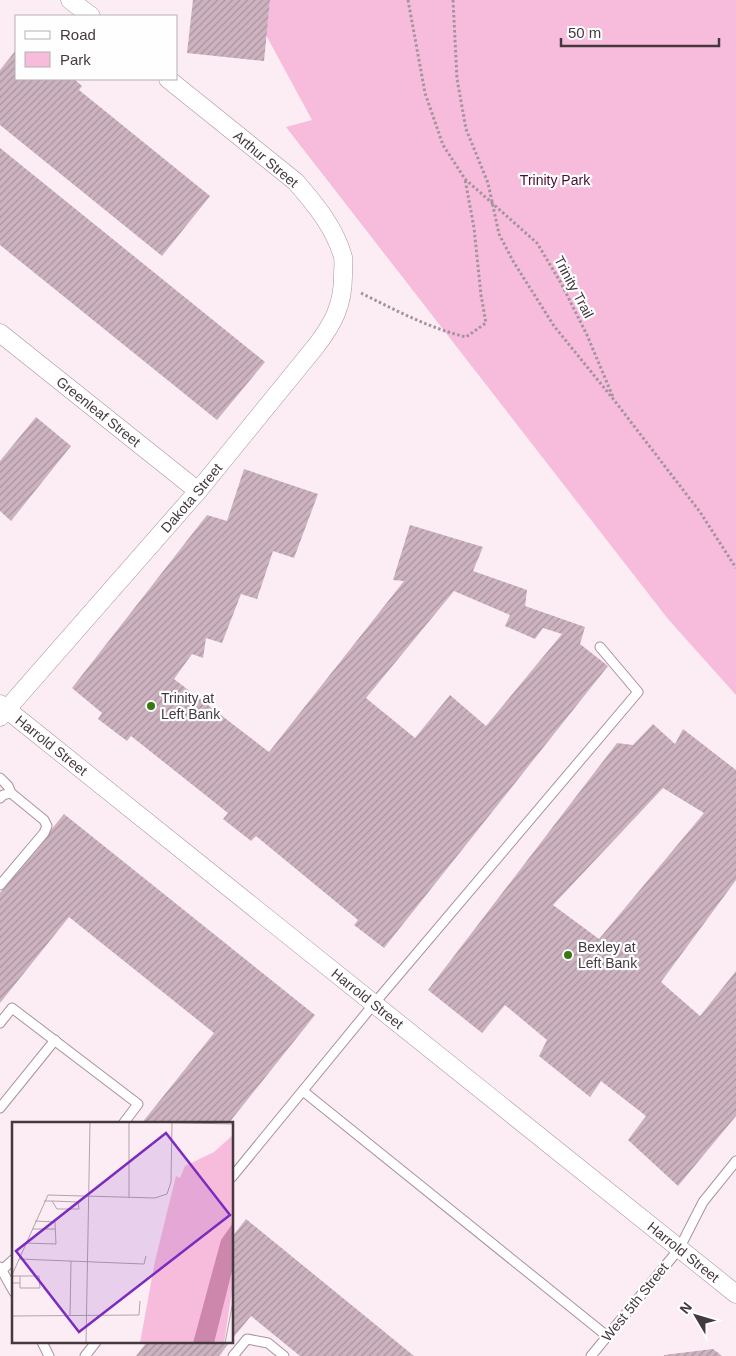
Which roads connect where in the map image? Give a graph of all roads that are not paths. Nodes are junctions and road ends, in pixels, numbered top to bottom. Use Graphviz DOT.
graph roads {
  1 [pos="70,0"];
  2 [pos="89,15"];
  3 [pos="169,80"];
  4 [pos="343,258"];
  5 [pos="0,333"];
  6 [pos="198,491"];
  7 [pos="600,648"];
  8 [pos="2,710"];
  9 [pos="0,778"];
  10 [pos="11,792"];
  11 [pos="0,798"];
  12 [pos="0,885"];
  13 [pos="374,1005"];
  14 [pos="0,1023"];
  15 [pos="55,1040"];
  16 [pos="303,1091"];
  17 [pos="0,1108"];
  18 [pos="124,1122"];
  19 [pos="736,1161"];
  20 [pos="234,1175"];
  21 [pos="679,1249"];
  22 [pos="12,1260"];
  23 [pos="1,1268"];
  24 [pos="12,1288"];
  25 [pos="736,1294"];
  26 [pos="607,1336"];
  27 [pos="43,1344"];
  28 [pos="94,1344"];
  29 [pos="49,1356"];
  30 [pos="85,1356"];
  31 [pos="233,1356"];
  32 [pos="284,1356"];
  33 [pos="591,1356"];
  1 -- 2 [label="street"];
  3 -- 4 [label="street, Arthur Street"];
  4 -- 6 [label="street, Dakota Street"];
  5 -- 6 [label="street, Greenleaf Street"];
  6 -- 8 [label="street, Dakota Street"];
  7 -- 13 [label="lane"];
  8 -- 13 [label="street, Harrold Street"];
  9 -- 10 [label="lane"];
  10 -- 11 [label="lane"];
  10 -- 12 [label="lane"];
  13 -- 16 [label="lane"];
  13 -- 21 [label="street, Harrold Street"];
  14 -- 15 [label="lane"];
  15 -- 17 [label="lane"];
  15 -- 18 [label="lane"];
  16 -- 20 [label="lane"];
  16 -- 26 [label="lane"];
  19 -- 21 [label="lane, West 5th Street"];
  21 -- 25 [label="street, Harrold Street"];
  21 -- 26 [label="lane, West 5th Street"];
  22 -- 23 [label="lane"];
  23 -- 24 [label="lane"];
  26 -- 33 [label="lane, West 5th Street"];
  27 -- 29 [label="lane"];
  28 -- 30 [label="lane"];
  31 -- 32 [label="lane"];
}
